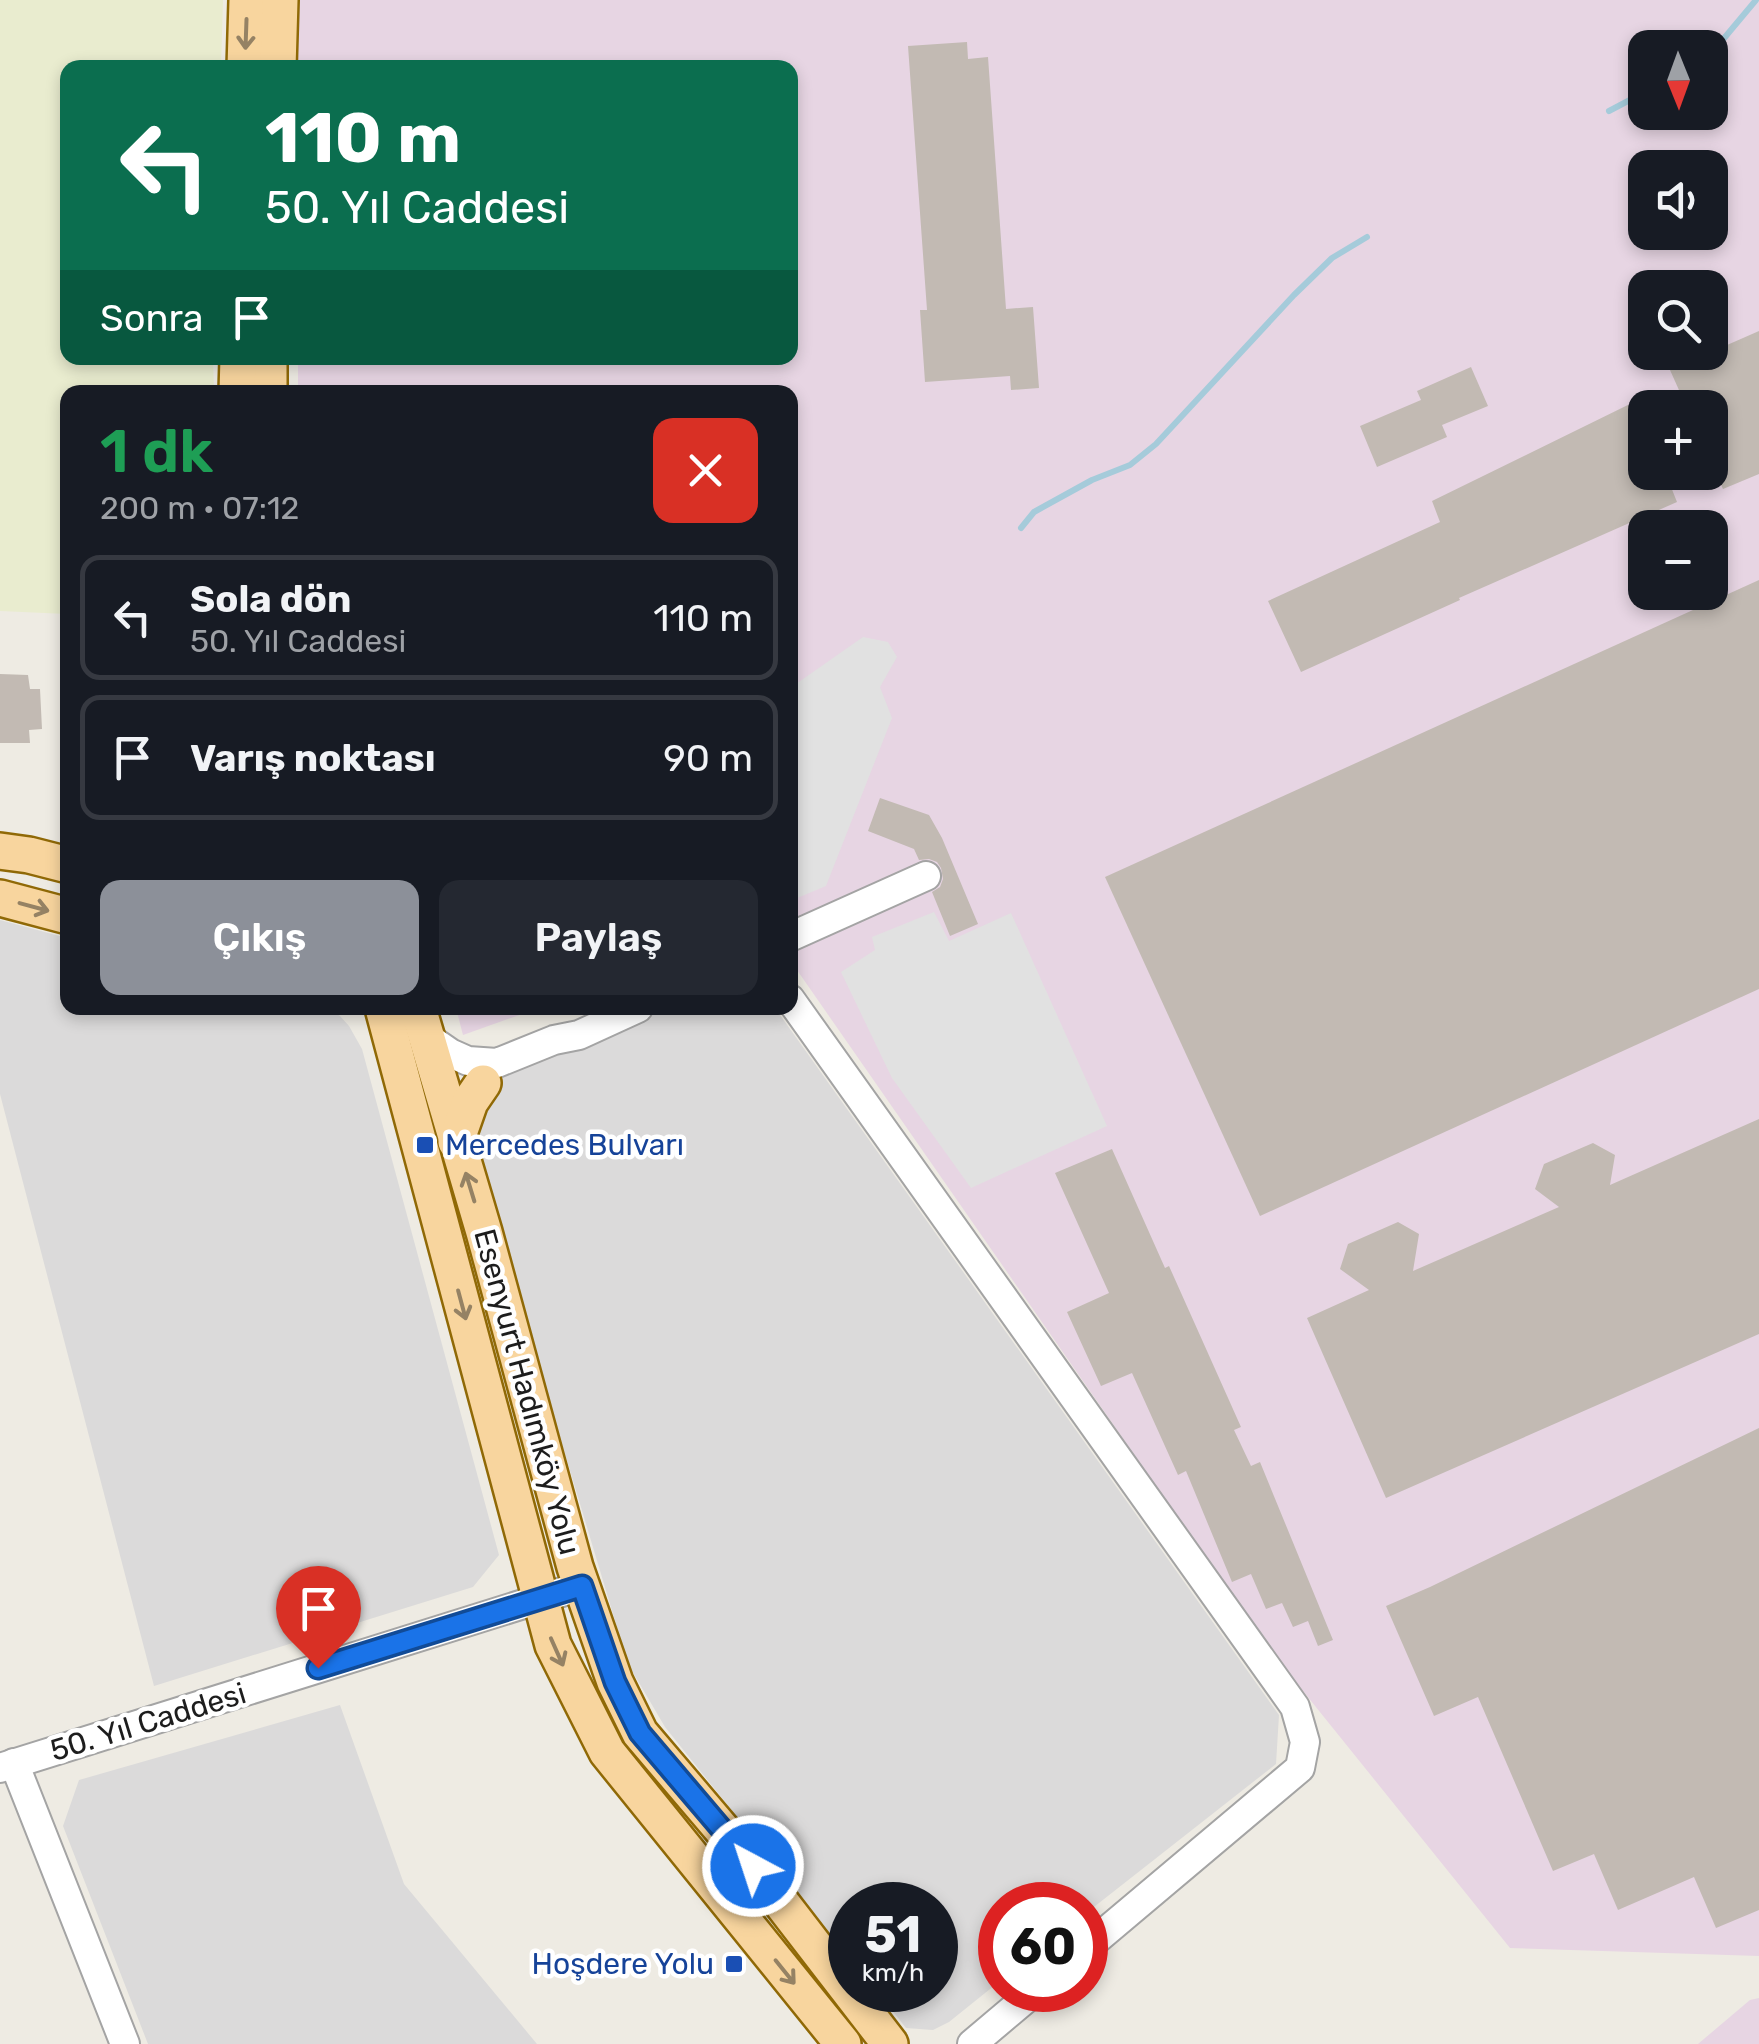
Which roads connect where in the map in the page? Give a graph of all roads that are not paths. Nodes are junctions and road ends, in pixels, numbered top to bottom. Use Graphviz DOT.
graph roads {
  1 [pos="247,0"];
  2 [pos="280,0"];
  3 [pos="246,60"];
  4 [pos="278,60"];
  5 [pos="0,851"];
  6 [pos="60,863"];
  7 [pos="926,876"];
  8 [pos="0,898"];
  9 [pos="60,914"];
  10 [pos="798,933"];
  11 [pos="798,1010"];
  12 [pos="359,1015"];
  13 [pos="385,1015"];
  14 [pos="623,1015"];
  15 [pos="421,1021"];
  16 [pos="579,1035"];
  17 [pos="483,1083"];
  18 [pos="439,1084"];
  19 [pos="416,1128"];
  20 [pos="456,1142"];
  21 [pos="582,1586"];
  22 [pos="541,1599"];
  23 [pos="7,1766"];
  24 [pos="1108,1930"];
  25 [pos="1010,2012"];
  26 [pos="125,2044"];
  27 [pos="843,2044"];
  28 [pos="890,2044"];
  29 [pos="972,2044"];
  1 -- 3 [label="main road, one-way"];
  2 -- 4 [label="main road"];
  5 -- 6 [label="main road"];
  7 -- 10 [label="street"];
  8 -- 9 [label="main road, one-way"];
  11 -- 24 [label="street"];
  12 -- 19 [label="main road"];
  13 -- 19 [label="main road, Esenyurt Hadımköy Yolu"];
  14 -- 16 [label="street"];
  15 -- 16 [label="street"];
  15 -- 18 [label="main road, Esenyurt Hadımköy Yolu"];
  16 -- 17 [label="street"];
  17 -- 18 [label="street"];
  17 -- 20 [label="main road"];
  18 -- 20 [label="main road, Esenyurt Hadımköy Yolu"];
  19 -- 22 [label="main road, Esenyurt Hadımköy Yolu, one-way"];
  21 -- 20 [label="main road, Esenyurt Hadımköy Yolu, one-way"];
  21 -- 22 [label="street, 50. Yıl Caddesi"];
  21 -- 28 [label="main road, Esenyurt Hadımköy Yolu"];
  22 -- 23 [label="street, 50. Yıl Caddesi"];
  22 -- 27 [label="main road, Esenyurt Hadımköy Yolu, one-way"];
  23 -- 26 [label="street"];
  25 -- 29 [label="street"];
}
